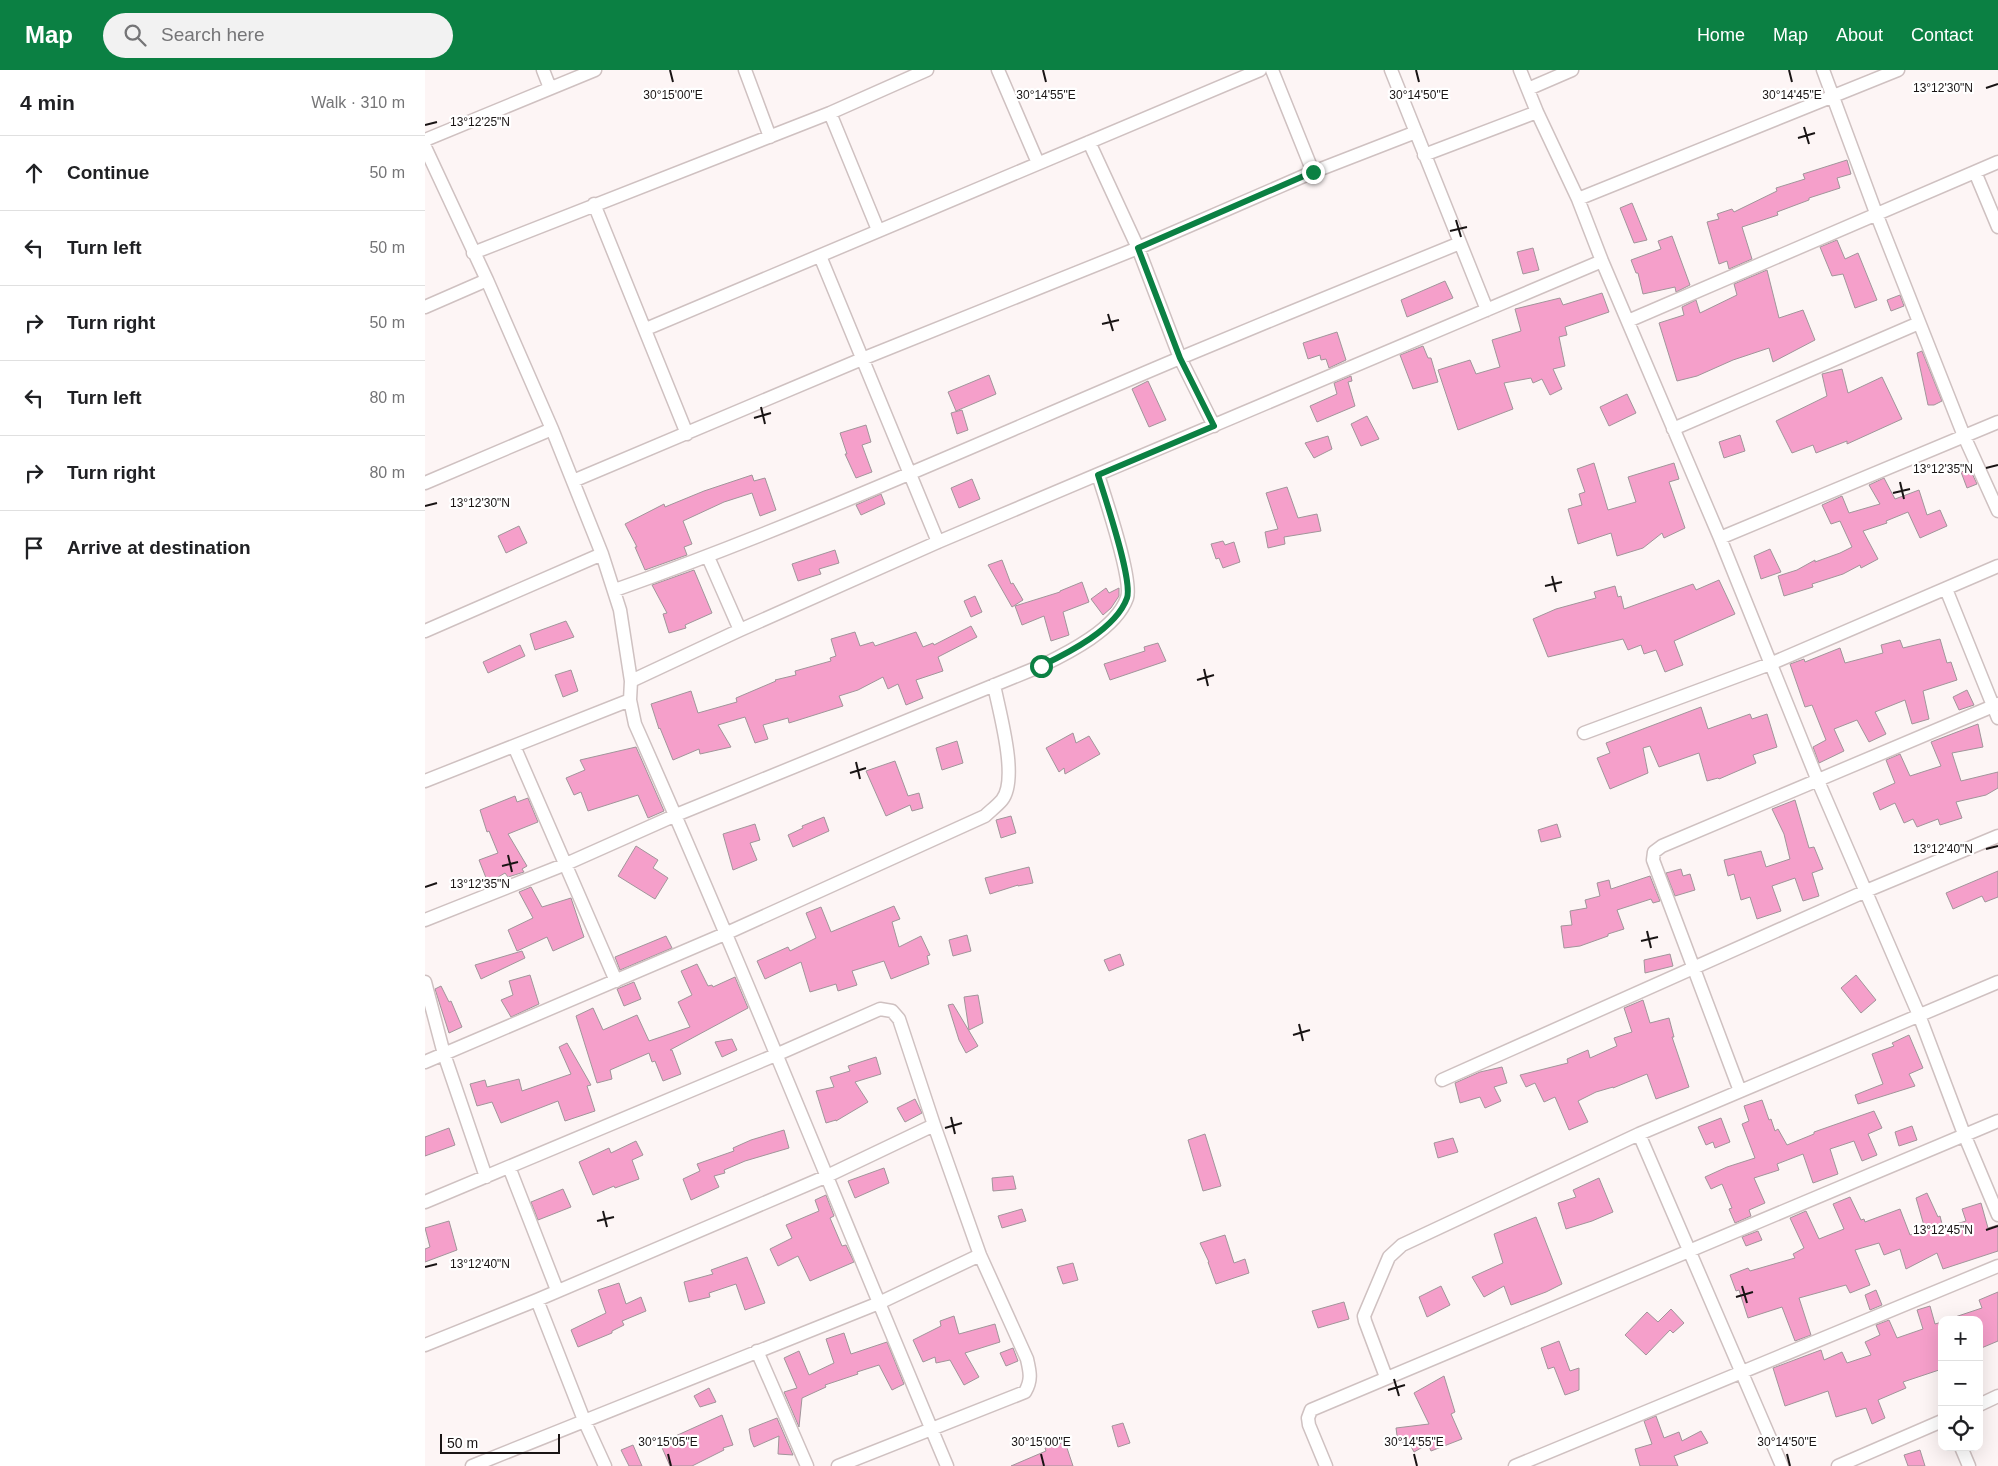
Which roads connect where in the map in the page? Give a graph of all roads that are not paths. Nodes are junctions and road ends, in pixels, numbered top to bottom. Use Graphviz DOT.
graph roads {
  1 [pos="543,70"];
  2 [pos="595,70"];
  3 [pos="745,70"];
  4 [pos="927,70"];
  5 [pos="998,70"];
  6 [pos="1260,70"];
  7 [pos="1272,70"];
  8 [pos="1391,70"];
  9 [pos="1520,70"];
  10 [pos="1573,70"];
  11 [pos="1823,70"];
  12 [pos="1898,70"];
  13 [pos="550,88"];
  14 [pos="1528,89"];
  15 [pos="1834,97"];
  16 [pos="1537,112"];
  17 [pos="830,113"];
  18 [pos="1416,132"];
  19 [pos="770,137"];
  20 [pos="425,140"];
  21 [pos="1089,142"];
  22 [pos="425,147"];
  23 [pos="1424,156"];
  24 [pos="1998,162"];
  25 [pos="428,163"];
  26 [pos="1038,163"];
  27 [pos="1313,172"];
  28 [pos="1975,172"];
  29 [pos="1578,199"];
  30 [pos="594,204"];
  31 [pos="1876,213"];
  32 [pos="1998,227"];
  33 [pos="878,230"];
  34 [pos="1460,243"];
  35 [pos="1138,248"];
  36 [pos="473,253"];
  37 [pos="820,256"];
  38 [pos="1602,261"];
  39 [pos="487,280"];
  40 [pos="425,307"];
  41 [pos="1487,310"];
  42 [pos="1628,321"];
  43 [pos="1919,323"];
  44 [pos="646,329"];
  45 [pos="1180,358"];
  46 [pos="861,359"];
  47 [pos="1998,422"];
  48 [pos="1214,426"];
  49 [pos="553,429"];
  50 [pos="1673,429"];
  51 [pos="687,434"];
  52 [pos="1964,436"];
  53 [pos="909,475"];
  54 [pos="1098,475"];
  55 [pos="573,481"];
  56 [pos="425,483"];
  57 [pos="1998,511"];
  58 [pos="1720,538"];
  59 [pos="938,542"];
  60 [pos="602,554"];
  61 [pos="708,557"];
  62 [pos="1998,566"];
  63 [pos="1945,589"];
  64 [pos="615,590"];
  65 [pos="740,630"];
  66 [pos="425,631"];
  67 [pos="1771,664"];
  68 [pos="631,681"];
  69 [pos="994,685"];
  70 [pos="630,700"];
  71 [pos="1996,709"];
  72 [pos="1584,733"];
  73 [pos="513,746"];
  74 [pos="425,781"];
  75 [pos="1818,781"];
  76 [pos="676,815"];
  77 [pos="1998,836"];
  78 [pos="565,864"];
  79 [pos="1866,891"];
  80 [pos="425,920"];
  81 [pos="727,933"];
  82 [pos="1693,968"];
  83 [pos="616,981"];
  84 [pos="425,982"];
  85 [pos="1998,982"];
  86 [pos="1919,1015"];
  87 [pos="444,1054"];
  88 [pos="778,1054"];
  89 [pos="425,1062"];
  90 [pos="1442,1080"];
  91 [pos="1740,1091"];
  92 [pos="1998,1120"];
  93 [pos="934,1125"];
  94 [pos="1639,1134"];
  95 [pos="1964,1134"];
  96 [pos="509,1167"];
  97 [pos="486,1177"];
  98 [pos="825,1177"];
  99 [pos="425,1202"];
  100 [pos="1998,1215"];
  101 [pos="1689,1251"];
  102 [pos="980,1255"];
  103 [pos="1998,1266"];
  104 [pos="557,1290"];
  105 [pos="537,1300"];
  106 [pos="879,1303"];
  107 [pos="425,1345"];
  108 [pos="757,1351"];
  109 [pos="1741,1372"];
  110 [pos="1386,1377"];
  111 [pos="1998,1396"];
  112 [pos="1983,1402"];
  113 [pos="584,1420"];
  114 [pos="1938,1423"];
  115 [pos="931,1428"];
  116 [pos="1963,1451"];
  117 [pos="1843,1465"];
  118 [pos="472,1466"];
  119 [pos="605,1466"];
  120 [pos="807,1466"];
  121 [pos="838,1466"];
  122 [pos="947,1466"];
  123 [pos="1326,1466"];
  124 [pos="1515,1466"];
  125 [pos="1782,1466"];
  126 [pos="1969,1466"];
  1 -- 13 [label="street"];
  2 -- 13 [label="street"];
  3 -- 19 [label="street"];
  4 -- 17 [label="street"];
  5 -- 26 [label="street"];
  6 -- 21 [label="street"];
  7 -- 27 [label="street"];
  8 -- 18 [label="street"];
  9 -- 14 [label="street"];
  10 -- 14 [label="street"];
  11 -- 15 [label="street"];
  12 -- 15 [label="street"];
  13 -- 20 [label="street"];
  14 -- 16 [label="street"];
  15 -- 29 [label="street"];
  15 -- 31 [label="street"];
  16 -- 23 [label="street"];
  16 -- 29 [label="street"];
  17 -- 19 [label="street"];
  17 -- 33 [label="street"];
  18 -- 23 [label="street"];
  18 -- 27 [label="street"];
  19 -- 30 [label="street"];
  21 -- 26 [label="street"];
  21 -- 35 [label="street"];
  22 -- 25 [label="street"];
  23 -- 34 [label="street"];
  24 -- 28 [label="street"];
  25 -- 36 [label="street"];
  26 -- 33 [label="street"];
  27 -- 35 [label="street"];
  28 -- 31 [label="street"];
  28 -- 32 [label="street"];
  29 -- 38 [label="street"];
  30 -- 36 [label="street"];
  30 -- 44 [label="street"];
  31 -- 42 [label="street"];
  31 -- 43 [label="street"];
  33 -- 37 [label="street"];
  34 -- 41 [label="street"];
  34 -- 45 [label="street"];
  35 -- 45 [label="street"];
  35 -- 46 [label="street"];
  36 -- 39 [label="street"];
  37 -- 44 [label="street"];
  37 -- 46 [label="street"];
  38 -- 41 [label="street"];
  38 -- 42 [label="street"];
  39 -- 40 [label="street"];
  39 -- 49 [label="street"];
  41 -- 48 [label="street"];
  42 -- 50 [label="street"];
  43 -- 50 [label="street"];
  43 -- 52 [label="street"];
  44 -- 51 [label="street"];
  45 -- 48 [label="street"];
  45 -- 53 [label="street"];
  46 -- 51 [label="street"];
  46 -- 53 [label="street"];
  47 -- 52 [label="street"];
  48 -- 54 [label="street"];
  49 -- 55 [label="street"];
  49 -- 56 [label="street"];
  50 -- 58 [label="street"];
  51 -- 55 [label="street"];
  52 -- 57 [label="street"];
  52 -- 58 [label="street"];
  53 -- 59 [label="street"];
  53 -- 61 [label="street"];
  54 -- 59 [label="street"];
  54 -- 69 [label="street"];
  55 -- 60 [label="street"];
  58 -- 67 [label="street"];
  59 -- 65 [label="street"];
  60 -- 64 [label="street"];
  60 -- 66 [label="street"];
  61 -- 64 [label="street"];
  61 -- 65 [label="street"];
  62 -- 63 [label="street"];
  63 -- 67 [label="street"];
  63 -- 71 [label="street"];
  64 -- 68 [label="street"];
  65 -- 68 [label="street"];
  67 -- 72 [label="street"];
  67 -- 75 [label="street"];
  68 -- 70 [label="street"];
  69 -- 76 [label="street"];
  69 -- 81 [label="street"];
  70 -- 73 [label="street"];
  70 -- 76 [label="street"];
  71 -- 75 [label="street"];
  73 -- 74 [label="street"];
  73 -- 78 [label="street"];
  75 -- 79 [label="street"];
  75 -- 82 [label="street"];
  76 -- 78 [label="street"];
  76 -- 81 [label="street"];
  77 -- 79 [label="street"];
  78 -- 80 [label="street"];
  78 -- 83 [label="street"];
  79 -- 82 [label="street"];
  79 -- 86 [label="street"];
  81 -- 83 [label="street"];
  81 -- 88 [label="street"];
  82 -- 90 [label="street"];
  82 -- 91 [label="street"];
  83 -- 87 [label="street"];
  84 -- 87 [label="street"];
  85 -- 86 [label="street"];
  86 -- 91 [label="street"];
  86 -- 95 [label="street"];
  87 -- 89 [label="street"];
  87 -- 97 [label="street"];
  88 -- 93 [label="street"];
  88 -- 96 [label="street"];
  88 -- 98 [label="street"];
  91 -- 94 [label="street"];
  92 -- 95 [label="street"];
  93 -- 98 [label="street"];
  93 -- 102 [label="street"];
  94 -- 101 [label="street"];
  94 -- 110 [label="street"];
  95 -- 100 [label="street"];
  95 -- 101 [label="street"];
  96 -- 97 [label="street"];
  96 -- 104 [label="street"];
  97 -- 99 [label="street"];
  98 -- 104 [label="street"];
  98 -- 106 [label="street"];
  101 -- 109 [label="street"];
  101 -- 110 [label="street"];
  102 -- 106 [label="street"];
  102 -- 115 [label="street"];
  103 -- 109 [label="street"];
  104 -- 105 [label="street"];
  105 -- 107 [label="street"];
  105 -- 113 [label="street"];
  106 -- 108 [label="street"];
  106 -- 115 [label="street"];
  108 -- 113 [label="street"];
  108 -- 120 [label="street"];
  109 -- 124 [label="street"];
  109 -- 125 [label="street"];
  110 -- 123 [label="street"];
  111 -- 112 [label="street"];
  113 -- 118 [label="street"];
  113 -- 119 [label="street"];
  114 -- 117 [label="street"];
  115 -- 121 [label="street"];
  115 -- 122 [label="street"];
  116 -- 126 [label="street"];
}
